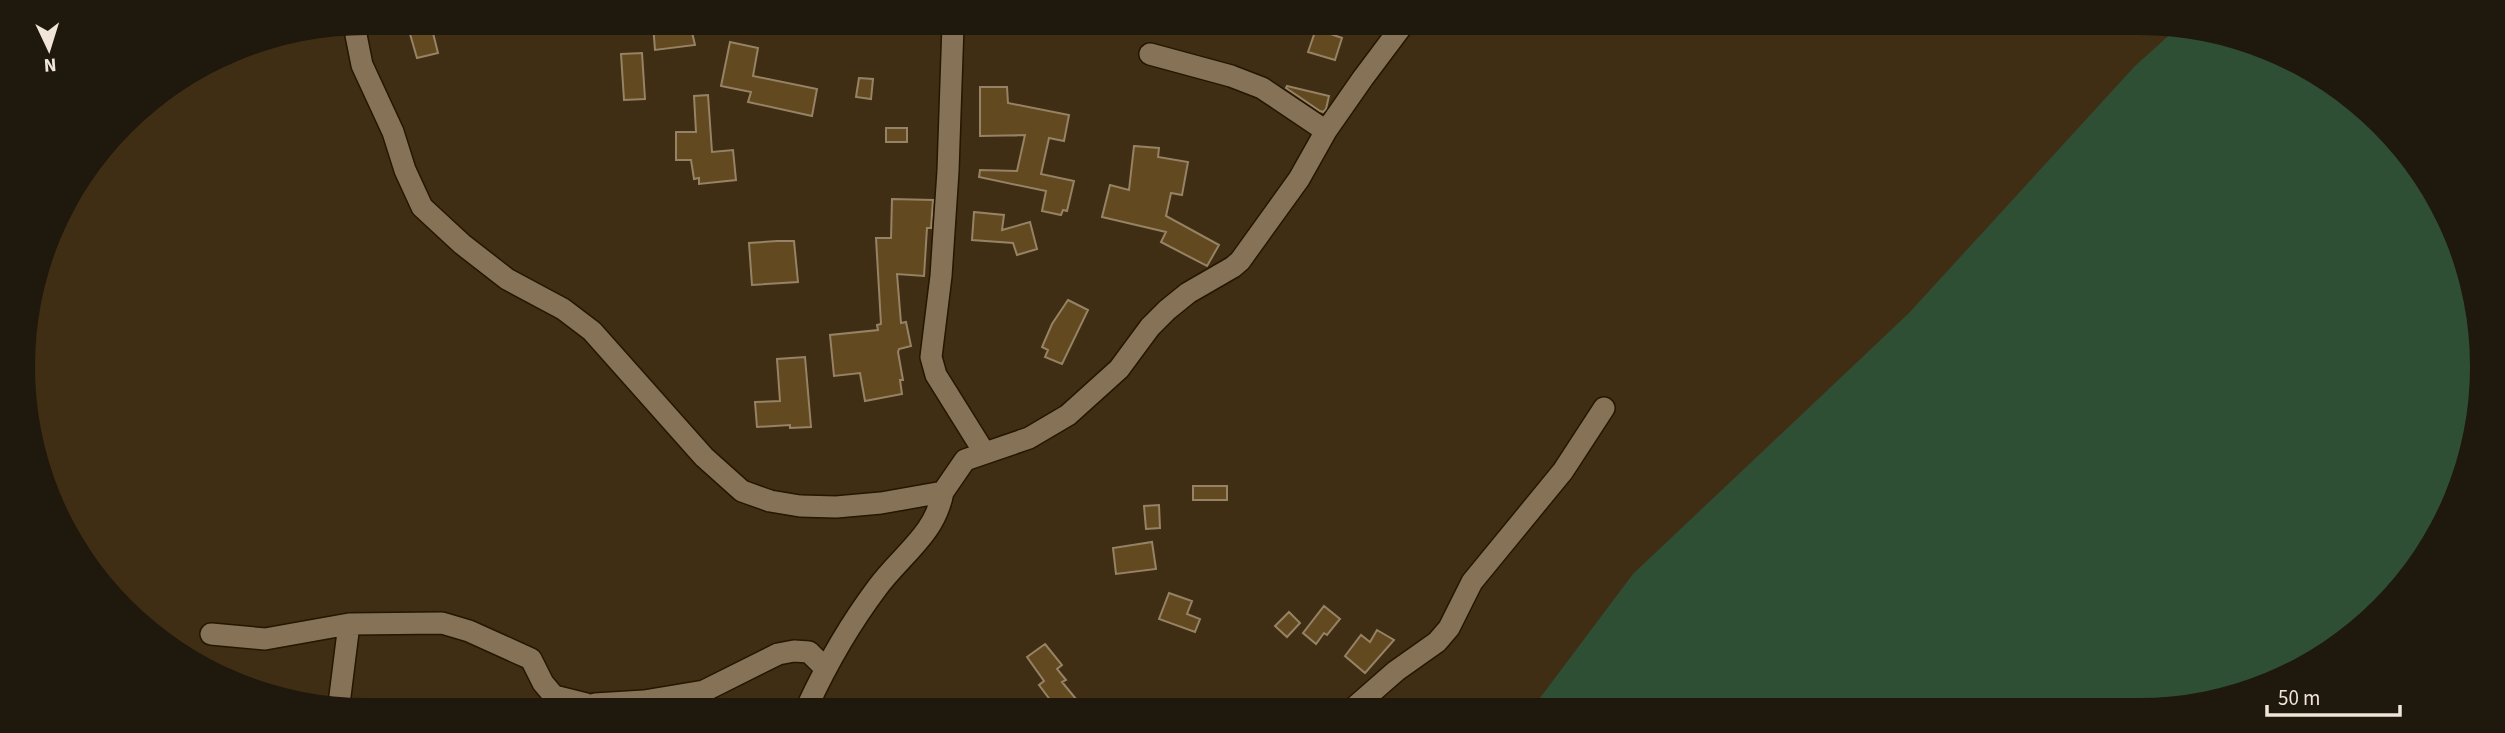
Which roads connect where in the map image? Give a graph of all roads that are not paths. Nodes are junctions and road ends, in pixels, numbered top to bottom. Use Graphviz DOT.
graph roads {
  1 [pos="356,35"];
  2 [pos="953,35"];
  3 [pos="1395,35"];
  4 [pos="1150,54"];
  5 [pos="1326,131"];
  6 [pos="1604,408"];
  7 [pos="984,452"];
  8 [pos="943,492"];
  9 [pos="349,624"];
  10 [pos="211,634"];
  11 [pos="826,670"];
  12 [pos="340,697"];
  13 [pos="562,698"];
  14 [pos="662,698"];
  15 [pos="812,698"];
  16 [pos="1365,698"];
  1 -- 8 [label="street"];
  2 -- 7 [label="street"];
  3 -- 5 [label="street"];
  4 -- 5 [label="street"];
  5 -- 7 [label="street"];
  6 -- 16 [label="street"];
  7 -- 8 [label="street"];
  8 -- 11 [label="street"];
  9 -- 10 [label="street"];
  9 -- 12 [label="street"];
  9 -- 13 [label="street"];
  11 -- 14 [label="street"];
  11 -- 15 [label="street"];
}
